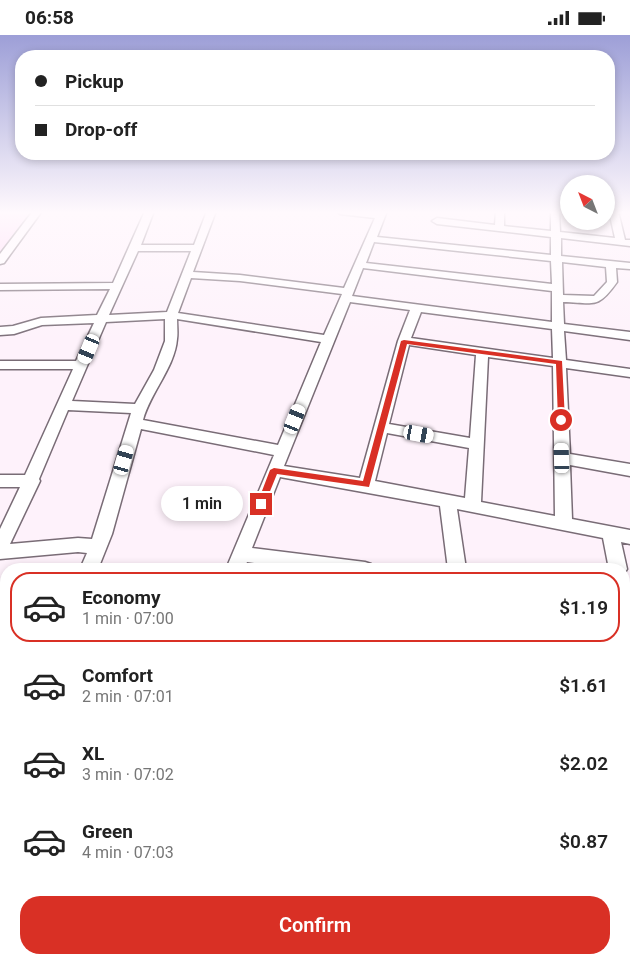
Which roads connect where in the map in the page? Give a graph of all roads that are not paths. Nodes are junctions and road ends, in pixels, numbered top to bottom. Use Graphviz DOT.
graph roads {
  1 [pos="134,254"];
  2 [pos="195,254"];
  3 [pos="364,254"];
  4 [pos="538,254"];
  5 [pos="557,254"];
  6 [pos="557,259"];
  7 [pos="611,264"];
  8 [pos="360,265"];
  9 [pos="630,266"];
  10 [pos="187,275"];
  11 [pos="118,286"];
  12 [pos="0,287"];
  13 [pos="558,293"];
  14 [pos="347,295"];
  15 [pos="417,307"];
  16 [pos="171,315"];
  17 [pos="102,318"];
  18 [pos="559,325"];
  19 [pos="0,331"];
  20 [pos="630,336"];
  21 [pos="328,339"];
  22 [pos="404,341"];
  23 [pos="482,352"];
  24 [pos="560,362"];
  25 [pos="0,365"];
  26 [pos="82,365"];
  27 [pos="630,373"];
  28 [pos="65,405"];
  29 [pos="137,416"];
  30 [pos="381,427"];
  31 [pos="476,444"];
  32 [pos="282,451"];
  33 [pos="562,458"];
  34 [pos="274,470"];
  35 [pos="630,470"];
  36 [pos="0,481"];
  37 [pos="32,481"];
  38 [pos="366,485"];
  39 [pos="448,501"];
  40 [pos="473,505"];
  41 [pos="564,524"];
  42 [pos="611,533"];
  43 [pos="630,537"];
  44 [pos="0,547"];
  45 [pos="98,547"];
  46 [pos="0,552"];
  47 [pos="238,561"];
  48 [pos="91,563"];
  49 [pos="270,563"];
  50 [pos="456,563"];
  51 [pos="617,563"];
  1 -- 11 [label="street"];
  2 -- 10 [label="street"];
  3 -- 8 [label="street"];
  4 -- 6 [label="street"];
  5 -- 6 [label="street"];
  6 -- 7 [label="street"];
  6 -- 13 [label="street"];
  7 -- 9 [label="street"];
  7 -- 13 [label="street"];
  8 -- 13 [label="street"];
  8 -- 14 [label="street"];
  10 -- 14 [label="street"];
  10 -- 16 [label="street"];
  11 -- 12 [label="street"];
  11 -- 17 [label="street"];
  13 -- 18 [label="street"];
  14 -- 15 [label="street"];
  14 -- 21 [label="street"];
  15 -- 18 [label="street"];
  15 -- 22 [label="street"];
  16 -- 17 [label="street"];
  16 -- 21 [label="street"];
  16 -- 29 [label="street"];
  17 -- 19 [label="street"];
  17 -- 26 [label="street"];
  18 -- 20 [label="street"];
  18 -- 24 [label="street"];
  21 -- 32 [label="street"];
  22 -- 23 [label="street"];
  22 -- 30 [label="street"];
  23 -- 24 [label="street"];
  23 -- 31 [label="street"];
  24 -- 27 [label="street"];
  24 -- 33 [label="street"];
  25 -- 26 [label="street"];
  26 -- 28 [label="street"];
  28 -- 29 [label="street"];
  28 -- 37 [label="street"];
  29 -- 32 [label="street"];
  29 -- 45 [label="street"];
  30 -- 31 [label="street"];
  30 -- 38 [label="street"];
  31 -- 40 [label="street"];
  32 -- 34 [label="street"];
  33 -- 35 [label="street"];
  33 -- 41 [label="street"];
  34 -- 38 [label="street"];
  34 -- 47 [label="street"];
  36 -- 37 [label="street"];
  37 -- 44 [label="street"];
  38 -- 39 [label="street"];
  39 -- 40 [label="street"];
  39 -- 50 [label="street"];
  40 -- 41 [label="street"];
  41 -- 42 [label="street"];
  42 -- 43 [label="street"];
  42 -- 51 [label="street"];
  45 -- 46 [label="street"];
  45 -- 48 [label="street"];
  47 -- 49 [label="street"];
}
